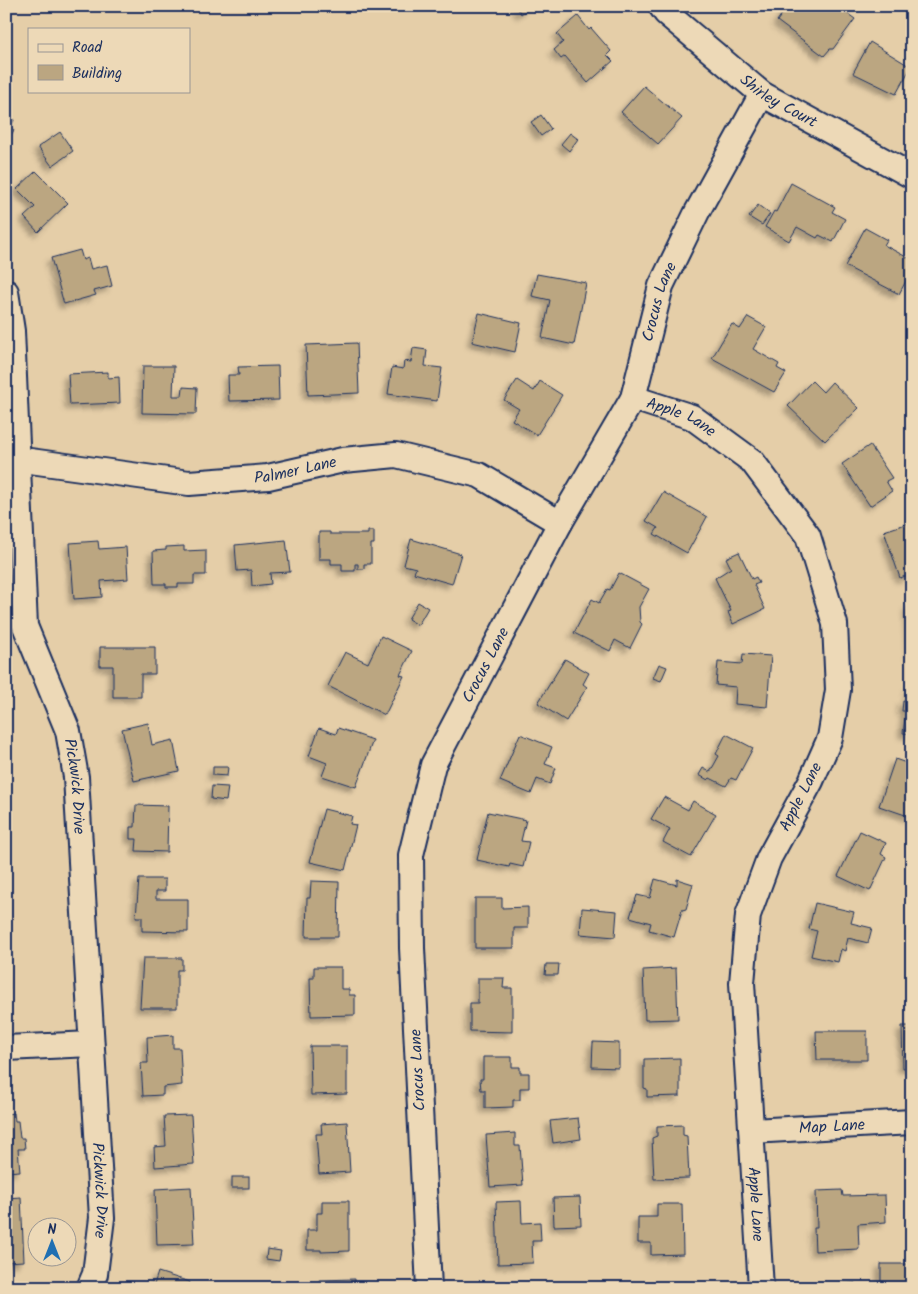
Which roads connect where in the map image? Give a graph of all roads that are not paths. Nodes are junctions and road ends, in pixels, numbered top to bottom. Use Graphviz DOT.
graph roads {
  1 [pos="661,6"];
  2 [pos="762,94"];
  3 [pos="912,176"];
  4 [pos="6,292"];
  5 [pos="633,398"];
  6 [pos="16,460"];
  7 [pos="560,523"];
  8 [pos="91,1044"];
  9 [pos="6,1048"];
  10 [pos="912,1122"];
  11 [pos="752,1131"];
  12 [pos="89,1288"];
  13 [pos="429,1288"];
  14 [pos="761,1288"];
  1 -- 2 [label="street, Shirley Court"];
  2 -- 3 [label="street, Shirley Court"];
  2 -- 5 [label="street, Crocus Lane"];
  4 -- 6 [label="street, Pickwick Drive"];
  5 -- 7 [label="street, Crocus Lane"];
  5 -- 11 [label="street, Apple Lane"];
  6 -- 7 [label="street, Palmer Lane"];
  6 -- 8 [label="street, Pickwick Drive"];
  7 -- 13 [label="street, Crocus Lane"];
  8 -- 9 [label="street"];
  8 -- 12 [label="street, Pickwick Drive"];
  10 -- 11 [label="street, Map Lane"];
  11 -- 14 [label="street, Apple Lane"];
}
